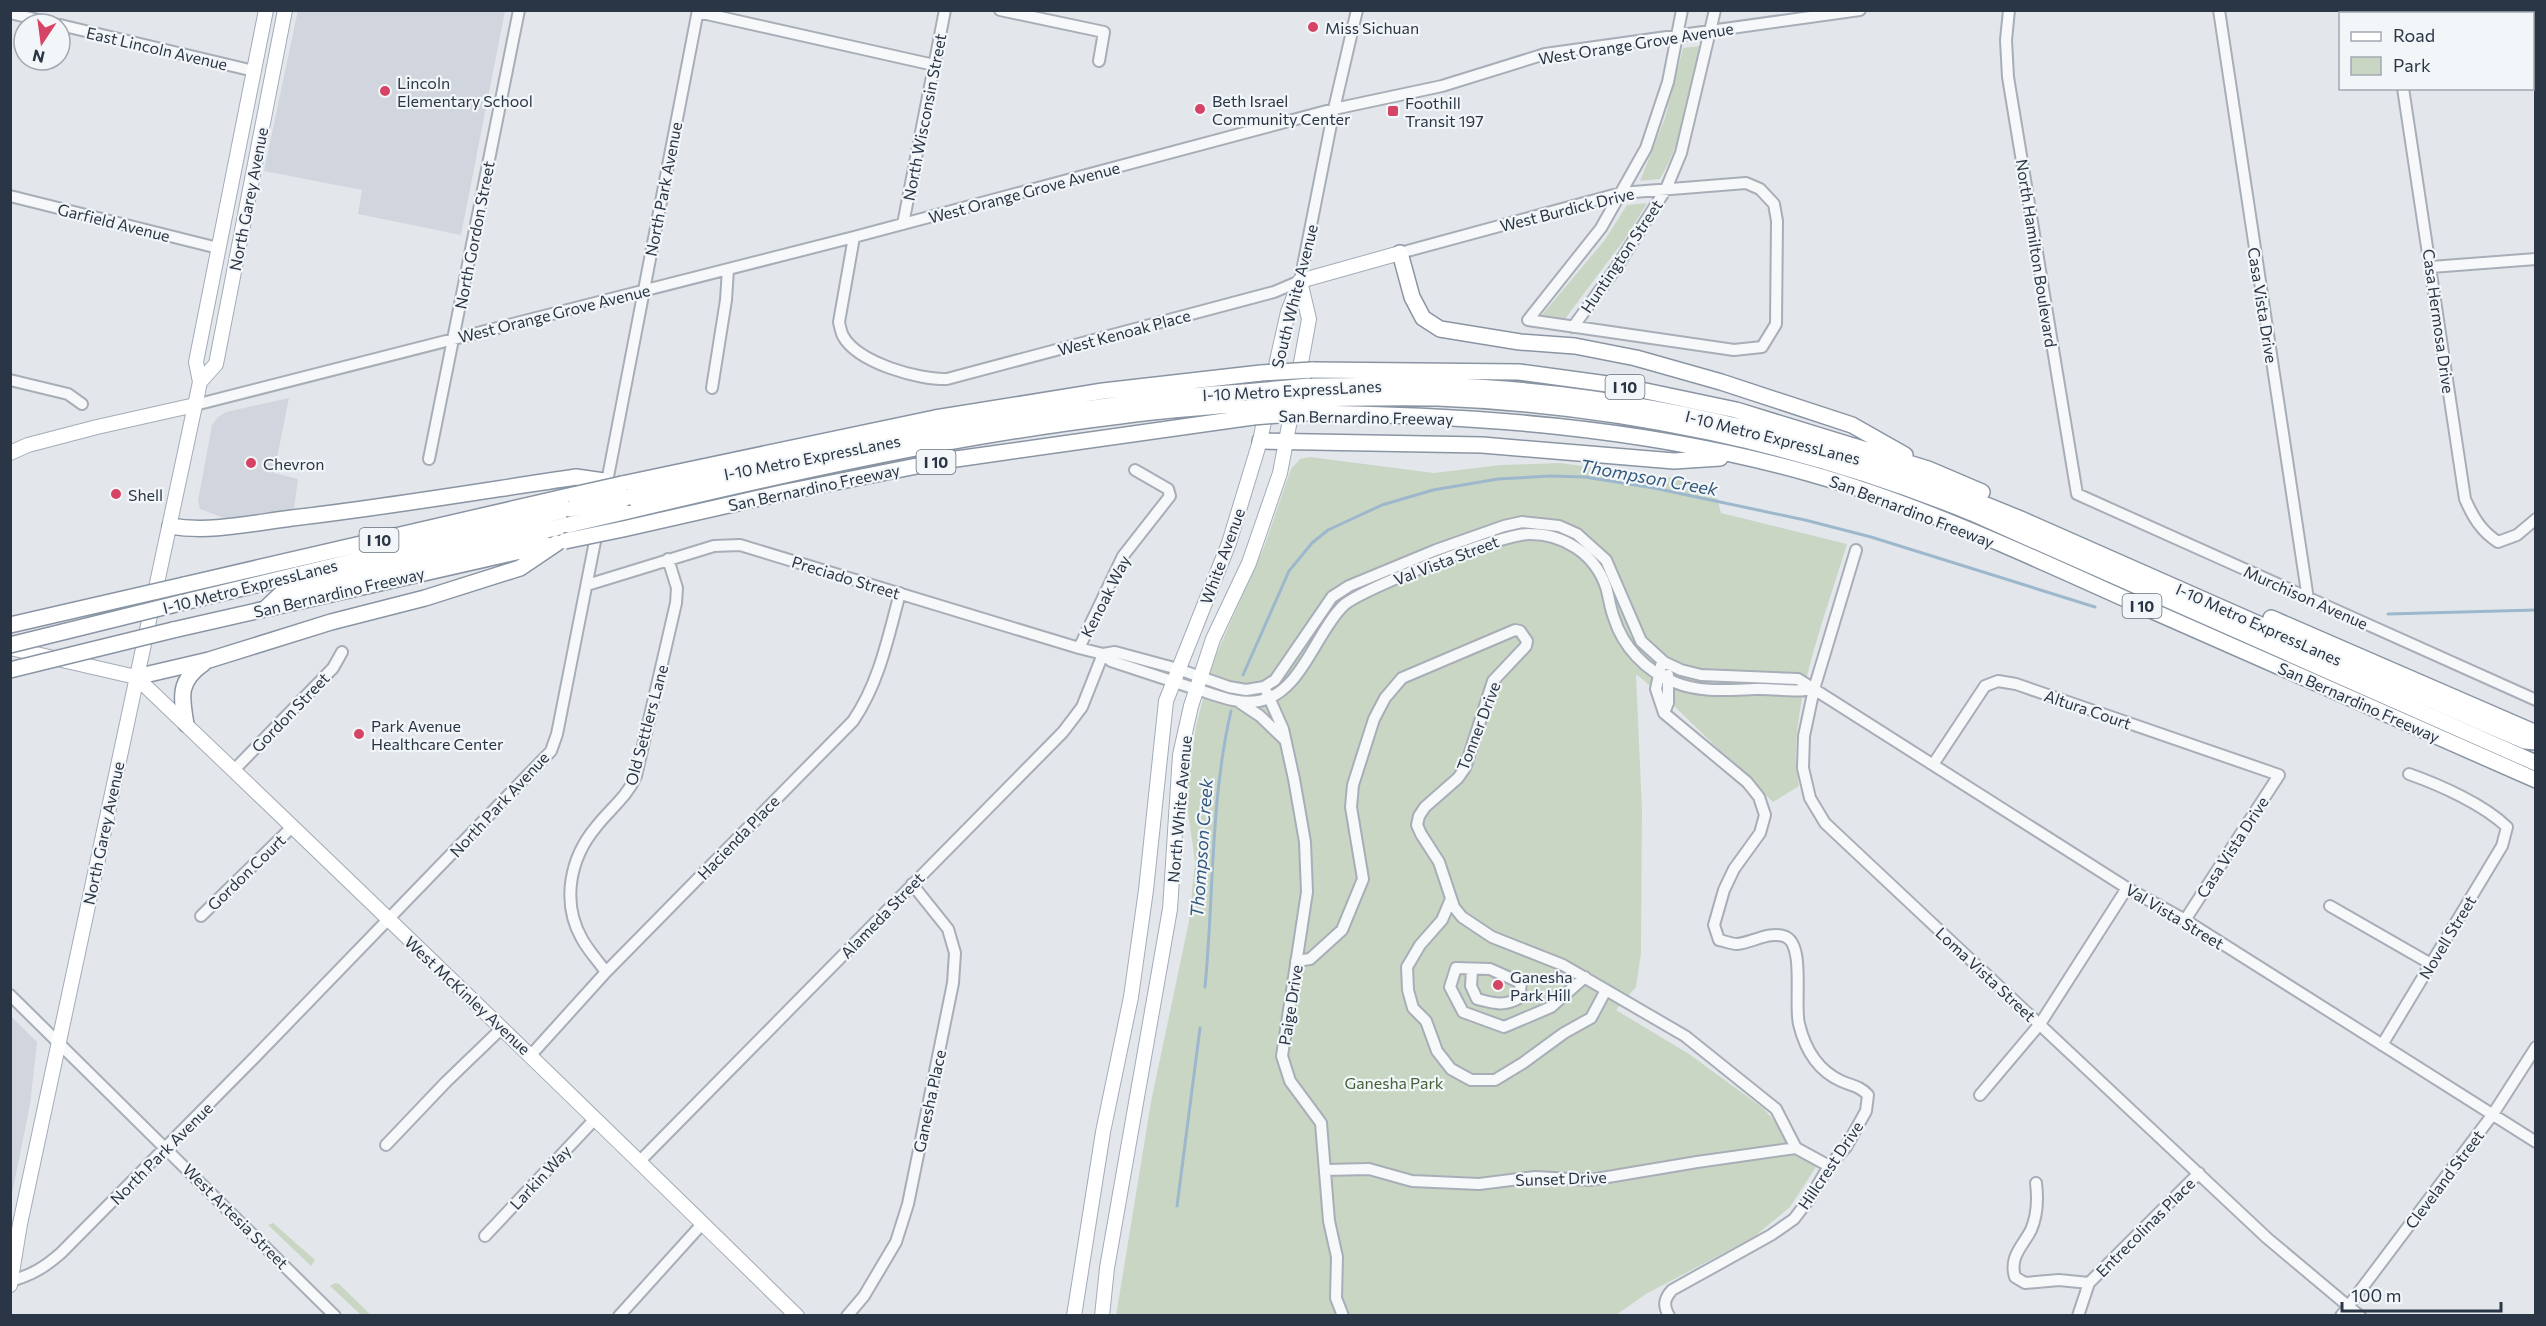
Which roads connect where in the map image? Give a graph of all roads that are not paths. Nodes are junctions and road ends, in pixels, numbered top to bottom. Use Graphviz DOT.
graph roads {
  1 [pos="266,10"];
  2 [pos="285,10"];
  3 [pos="519,10"];
  4 [pos="945,10"];
  5 [pos="1000,10"];
  6 [pos="1357,10"];
  7 [pos="1683,10"];
  8 [pos="1715,10"];
  9 [pos="1860,10"];
  10 [pos="2009,10"];
  11 [pos="2219,10"];
  12 [pos="698,11"];
  13 [pos="72,28"];
  14 [pos="1711,31"];
  15 [pos="1677,36"];
  16 [pos="1099,60"];
  17 [pos="934,64"];
  18 [pos="254,71"];
  19 [pos="2403,90"];
  20 [pos="1334,109"];
  21 [pos="1666,189"];
  22 [pos="1620,193"];
  23 [pos="10,196"];
  24 [pos="903,224"];
  25 [pos="854,237"];
  26 [pos="218,248"];
  27 [pos="1400,252"];
  28 [pos="2535,259"];
  29 [pos="2431,267"];
  30 [pos="728,269"];
  31 [pos="1300,281"];
  32 [pos="643,290"];
  33 [pos="1573,327"];
  34 [pos="454,338"];
  35 [pos="10,380"];
  36 [pos="200,382"];
  37 [pos="712,388"];
  38 [pos="1306,399"];
  39 [pos="82,404"];
  40 [pos="1251,404"];
  41 [pos="195,405"];
  42 [pos="1260,441"];
  43 [pos="1286,441"];
  44 [pos="10,453"];
  45 [pos="1738,457"];
  46 [pos="429,459"];
  47 [pos="1928,469"];
  48 [pos="1135,470"];
  49 [pos="627,494"];
  50 [pos="2077,494"];
  51 [pos="572,502"];
  52 [pos="2535,519"];
  53 [pos="170,526"];
  54 [pos="561,542"];
  55 [pos="1856,550"];
  56 [pos="668,559"];
  57 [pos="587,585"];
  58 [pos="900,593"];
  59 [pos="2308,599"];
  60 [pos="265,609"];
  61 [pos="10,625"];
  62 [pos="1641,640"];
  63 [pos="10,646"];
  64 [pos="1079,648"];
  65 [pos="1630,648"];
  66 [pos="342,652"];
  67 [pos="1103,654"];
  68 [pos="208,660"];
  69 [pos="1666,663"];
  70 [pos="10,670"];
  71 [pos="1176,676"];
  72 [pos="1663,676"];
  73 [pos="136,677"];
  74 [pos="1198,682"];
  75 [pos="1264,687"];
  76 [pos="1814,689"];
  77 [pos="1269,698"];
  78 [pos="1236,700"];
  79 [pos="2535,700"];
  80 [pos="186,724"];
  81 [pos="2535,733"];
  82 [pos="1285,740"];
  83 [pos="2535,742"];
  84 [pos="1934,763"];
  85 [pos="2535,763"];
  86 [pos="234,770"];
  87 [pos="2409,774"];
  88 [pos="2279,775"];
  89 [pos="2535,780"];
  90 [pos="291,828"];
  91 [pos="912,884"];
  92 [pos="2127,888"];
  93 [pos="1451,899"];
  94 [pos="2330,906"];
  95 [pos="201,916"];
  96 [pos="2185,920"];
  97 [pos="388,921"];
  98 [pos="1296,961"];
  99 [pos="2431,964"];
  100 [pos="1472,970"];
  101 [pos="606,972"];
  102 [pos="1585,978"];
  103 [pos="1606,990"];
  104 [pos="10,994"];
  105 [pos="2040,1024"];
  106 [pos="502,1028"];
  107 [pos="59,1041"];
  108 [pos="2382,1045"];
  109 [pos="2535,1047"];
  110 [pos="531,1054"];
  111 [pos="1980,1095"];
  112 [pos="2493,1114"];
  113 [pos="595,1119"];
  114 [pos="2535,1142"];
  115 [pos="386,1145"];
  116 [pos="167,1147"];
  117 [pos="1796,1148"];
  118 [pos="639,1162"];
  119 [pos="1829,1167"];
  120 [pos="1325,1170"];
  121 [pos="2199,1173"];
  122 [pos="2036,1183"];
  123 [pos="703,1223"];
  124 [pos="485,1236"];
  125 [pos="11,1283"];
  126 [pos="2089,1283"];
  127 [pos="2345,1311"];
  128 [pos="335,1316"];
  129 [pos="619,1316"];
  130 [pos="797,1316"];
  131 [pos="847,1316"];
  132 [pos="1074,1316"];
  133 [pos="1102,1316"];
  134 [pos="1342,1316"];
  135 [pos="1669,1316"];
  136 [pos="2078,1316"];
  137 [pos="2360,1316"];
  1 -- 18 [label="main road, North Garey Avenue"];
  2 -- 36 [label="main road, North Garey Avenue"];
  3 -- 34 [label="street, North Gordon Street"];
  4 -- 17 [label="street, North Wisconsin Street"];
  5 -- 16 [label="street"];
  6 -- 20 [label="street, South White Avenue"];
  7 -- 15 [label="street"];
  8 -- 14 [label="street, Huntington Street"];
  9 -- 14 [label="street, West Orange Grove Avenue"];
  10 -- 50 [label="street, North Hamilton Boulevard"];
  11 -- 59 [label="street, Casa Vista Drive"];
  12 -- 17 [label="street"];
  12 -- 32 [label="street, North Park Avenue"];
  13 -- 18 [label="street, East Lincoln Avenue"];
  14 -- 15 [label="street, West Orange Grove Avenue"];
  14 -- 21 [label="street, Huntington Street"];
  15 -- 20 [label="street, West Orange Grove Avenue"];
  15 -- 22 [label="street"];
  17 -- 24 [label="street, North Wisconsin Street"];
  18 -- 26 [label="main road, North Garey Avenue"];
  19 -- 29 [label="street, Casa Hermosa Drive"];
  20 -- 24 [label="street, West Orange Grove Avenue"];
  20 -- 31 [label="street, South White Avenue"];
  21 -- 22 [label="street, West Burdick Drive"];
  21 -- 33 [label="street, Huntington Street"];
  21 -- 33 [label="street, West Burdick Drive"];
  22 -- 27 [label="street, West Burdick Drive"];
  22 -- 33 [label="street, West Burdick Drive"];
  23 -- 26 [label="street, Garfield Avenue"];
  24 -- 25 [label="street, West Orange Grove Avenue"];
  25 -- 30 [label="street, West Orange Grove Avenue"];
  25 -- 31 [label="street, West Kenoak Place"];
  26 -- 36 [label="main road, North Garey Avenue"];
  27 -- 31 [label="main road, West Burdick Drive"];
  27 -- 47 [label="highway"];
  28 -- 29 [label="street"];
  29 -- 52 [label="street, Casa Hermosa Drive"];
  30 -- 32 [label="street, West Orange Grove Avenue"];
  30 -- 37 [label="street"];
  31 -- 42 [label="main road, South White Avenue"];
  31 -- 43 [label="main road, North White Avenue"];
  32 -- 34 [label="street, West Orange Grove Avenue"];
  32 -- 57 [label="street, North Park Avenue"];
  34 -- 41 [label="street, West Orange Grove Avenue"];
  34 -- 46 [label="street, North Gordon Street"];
  35 -- 39 [label="street"];
  36 -- 41 [label="main road, North Garey Avenue"];
  38 -- 40 [label="highway, San Bernardino Freeway / I 10, bridge"];
  38 -- 40 [label="highway, I-10 Metro ExpressLanes, bridge"];
  38 -- 45 [label="highway, San Bernardino Freeway / I 10"];
  38 -- 83 [label="highway, I-10 Metro ExpressLanes"];
  38 -- 85 [label="highway, I-10 Metro ExpressLanes"];
  40 -- 49 [label="highway, I-10 Metro ExpressLanes"];
  40 -- 54 [label="highway, San Bernardino Freeway / I 10, bridge"];
  41 -- 44 [label="main road"];
  41 -- 53 [label="main road, North Garey Avenue"];
  42 -- 43 [label="highway"];
  42 -- 71 [label="main road, White Avenue"];
  43 -- 45 [label="highway"];
  43 -- 74 [label="main road, North White Avenue"];
  45 -- 89 [label="highway, San Bernardino Freeway / I 10"];
  47 -- 49 [label="highway, I 10, bridge"];
  47 -- 81 [label="highway, I 10"];
  48 -- 64 [label="street, Kenoak Way"];
  49 -- 51 [label="highway, I 10, bridge"];
  49 -- 53 [label="highway"];
  49 -- 60 [label="highway, I-10 Metro ExpressLanes, bridge"];
  50 -- 59 [label="street, Murchison Avenue"];
  51 -- 61 [label="highway, I 10, bridge"];
  51 -- 63 [label="highway, I-10 Metro ExpressLanes, bridge"];
  53 -- 73 [label="main road, North Garey Avenue"];
  54 -- 60 [label="highway, San Bernardino Freeway / I 10"];
  54 -- 68 [label="highway"];
  55 -- 76 [label="street, Loma Vista Street"];
  56 -- 57 [label="street, Preciado Street"];
  56 -- 58 [label="street, Preciado Street"];
  56 -- 101 [label="street, Old Settlers Lane"];
  57 -- 97 [label="street, North Park Avenue"];
  58 -- 64 [label="street, Preciado Street"];
  58 -- 101 [label="street, Hacienda Place"];
  59 -- 79 [label="street, Murchison Avenue"];
  60 -- 70 [label="highway, San Bernardino Freeway / I 10, bridge"];
  62 -- 65 [label="street"];
  62 -- 69 [label="street, Val Vista Street"];
  62 -- 75 [label="street, Val Vista Street"];
  63 -- 73 [label="main road"];
  64 -- 67 [label="street, Preciado Street"];
  65 -- 72 [label="street, Val Vista Street"];
  65 -- 77 [label="street, Val Vista Street"];
  66 -- 86 [label="street, Gordon Street"];
  67 -- 71 [label="street, Preciado Street"];
  67 -- 91 [label="street, Alameda Street"];
  68 -- 73 [label="highway"];
  68 -- 80 [label="highway"];
  69 -- 72 [label="street, Hillcrest Drive"];
  69 -- 76 [label="street, Val Vista Street"];
  71 -- 74 [label="street, Preciado Street"];
  71 -- 132 [label="main road, North White Avenue"];
  72 -- 76 [label="street, Val Vista Street"];
  72 -- 119 [label="street, Hillcrest Drive"];
  73 -- 80 [label="main road, West McKinley Avenue"];
  73 -- 107 [label="main road, North Garey Avenue"];
  74 -- 75 [label="street"];
  74 -- 78 [label="street"];
  74 -- 133 [label="main road, North White Avenue"];
  75 -- 77 [label="street, Paige Drive"];
  76 -- 84 [label="street, Val Vista Street"];
  76 -- 105 [label="street, Loma Vista Street"];
  77 -- 78 [label="street"];
  77 -- 82 [label="street, Paige Drive"];
  78 -- 82 [label="street"];
  80 -- 86 [label="main road, West McKinley Avenue"];
  82 -- 98 [label="street, Paige Drive"];
  84 -- 88 [label="street, Altura Court"];
  84 -- 92 [label="street, Val Vista Street"];
  86 -- 90 [label="main road, West McKinley Avenue"];
  87 -- 99 [label="street, Novell Street"];
  88 -- 96 [label="street, Casa Vista Drive"];
  90 -- 95 [label="street, Gordon Court"];
  90 -- 97 [label="main road, West McKinley Avenue"];
  91 -- 118 [label="street, Alameda Street"];
  91 -- 131 [label="street, Ganesha Place"];
  92 -- 96 [label="street, Val Vista Street"];
  92 -- 105 [label="street"];
  93 -- 98 [label="street, Tonner Drive"];
  93 -- 102 [label="street, Tonner Drive"];
  93 -- 103 [label="street"];
  94 -- 99 [label="street"];
  96 -- 108 [label="street, Val Vista Street"];
  97 -- 106 [label="main road, West McKinley Avenue"];
  97 -- 116 [label="street, North Park Avenue"];
  98 -- 120 [label="street, Paige Drive"];
  99 -- 108 [label="street, Novell Street"];
  100 -- 100 [label="street"];
  100 -- 102 [label="street"];
  101 -- 110 [label="street, Hacienda Place"];
  102 -- 103 [label="street, Tonner Drive"];
  103 -- 117 [label="street, Tonner Drive"];
  104 -- 107 [label="street, West Artesia Street"];
  105 -- 111 [label="street"];
  105 -- 121 [label="street, Loma Vista Street"];
  106 -- 110 [label="main road, West McKinley Avenue"];
  106 -- 115 [label="street"];
  107 -- 116 [label="street, West Artesia Street"];
  107 -- 125 [label="main road, North Garey Avenue"];
  108 -- 112 [label="street, Val Vista Street"];
  109 -- 112 [label="street, Cleveland Street"];
  110 -- 113 [label="main road, West McKinley Avenue"];
  112 -- 114 [label="street, Val Vista Street"];
  112 -- 127 [label="street, Cleveland Street"];
  113 -- 118 [label="main road, West McKinley Avenue"];
  113 -- 124 [label="street, Larkin Way"];
  116 -- 125 [label="street, North Park Avenue"];
  116 -- 128 [label="street, West Artesia Street"];
  117 -- 119 [label="street"];
  117 -- 120 [label="street, Sunset Drive"];
  118 -- 123 [label="main road, West McKinley Avenue"];
  119 -- 135 [label="street, Hillcrest Drive"];
  120 -- 134 [label="street, Paige Drive"];
  121 -- 126 [label="street, Entrecolinas Place"];
  121 -- 127 [label="street, Loma Vista Street"];
  122 -- 126 [label="street"];
  123 -- 129 [label="street"];
  123 -- 130 [label="main road, West McKinley Avenue"];
  126 -- 136 [label="street, Entrecolinas Place"];
  127 -- 137 [label="street, Loma Vista Street"];
}
